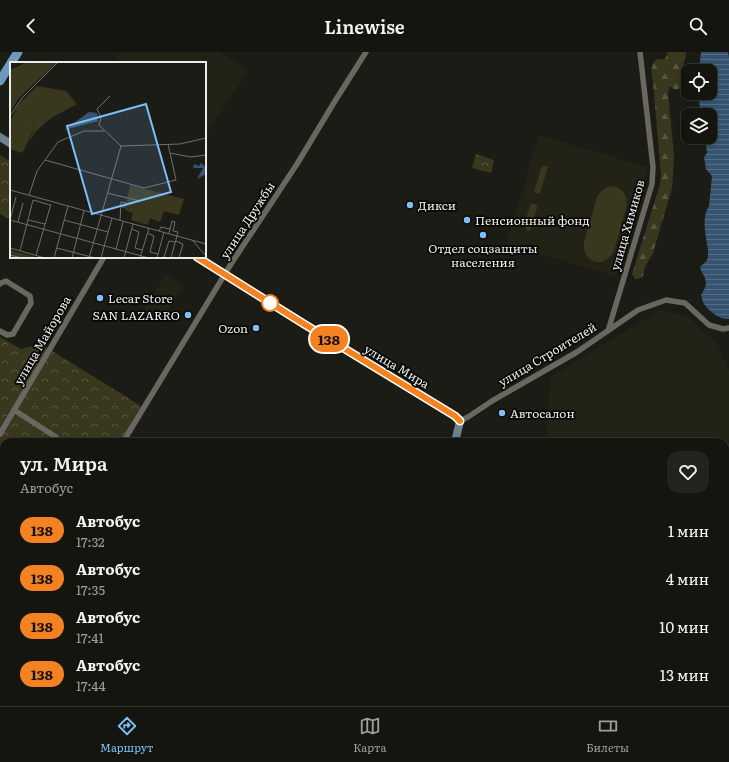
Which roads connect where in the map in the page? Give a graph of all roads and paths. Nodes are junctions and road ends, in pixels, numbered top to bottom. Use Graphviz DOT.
graph roads {
  1 [pos="18,52"];
  2 [pos="366,52"];
  3 [pos="640,52"];
  4 [pos="12,62"];
  5 [pos="10,65"];
  6 [pos="0,81"];
  7 [pos="0,137"];
  8 [pos="10,143"];
  9 [pos="103,258"];
  10 [pos="199,258"];
  11 [pos="225,274"];
  12 [pos="0,284"];
  13 [pos="729,328"];
  14 [pos="0,331"];
  15 [pos="608,331"];
  16 [pos="14,410"];
  17 [pos="460,421"];
  18 [pos="0,434"];
  19 [pos="56,437"];
  20 [pos="125,438"];
  21 [pos="456,438"];
  1 -- 4 [label="main road"];
  2 -- 11 [label="street, улица Дружбы"];
  3 -- 15 [label="street, улица Химиков"];
  5 -- 6 [label="main road"];
  7 -- 8 [label="street"];
  9 -- 16 [label="street, улица Майорова"];
  10 -- 11 [label="street, улица Мира"];
  11 -- 17 [label="street, улица Мира"];
  11 -- 20 [label="street, улица Дружбы"];
  12 -- 14 [label="street"];
  13 -- 15 [label="street, улица Строителей"];
  15 -- 17 [label="street, улица Строителей"];
  16 -- 18 [label="street, улица Майорова"];
  16 -- 19 [label="street"];
  17 -- 21 [label="street"];
}
